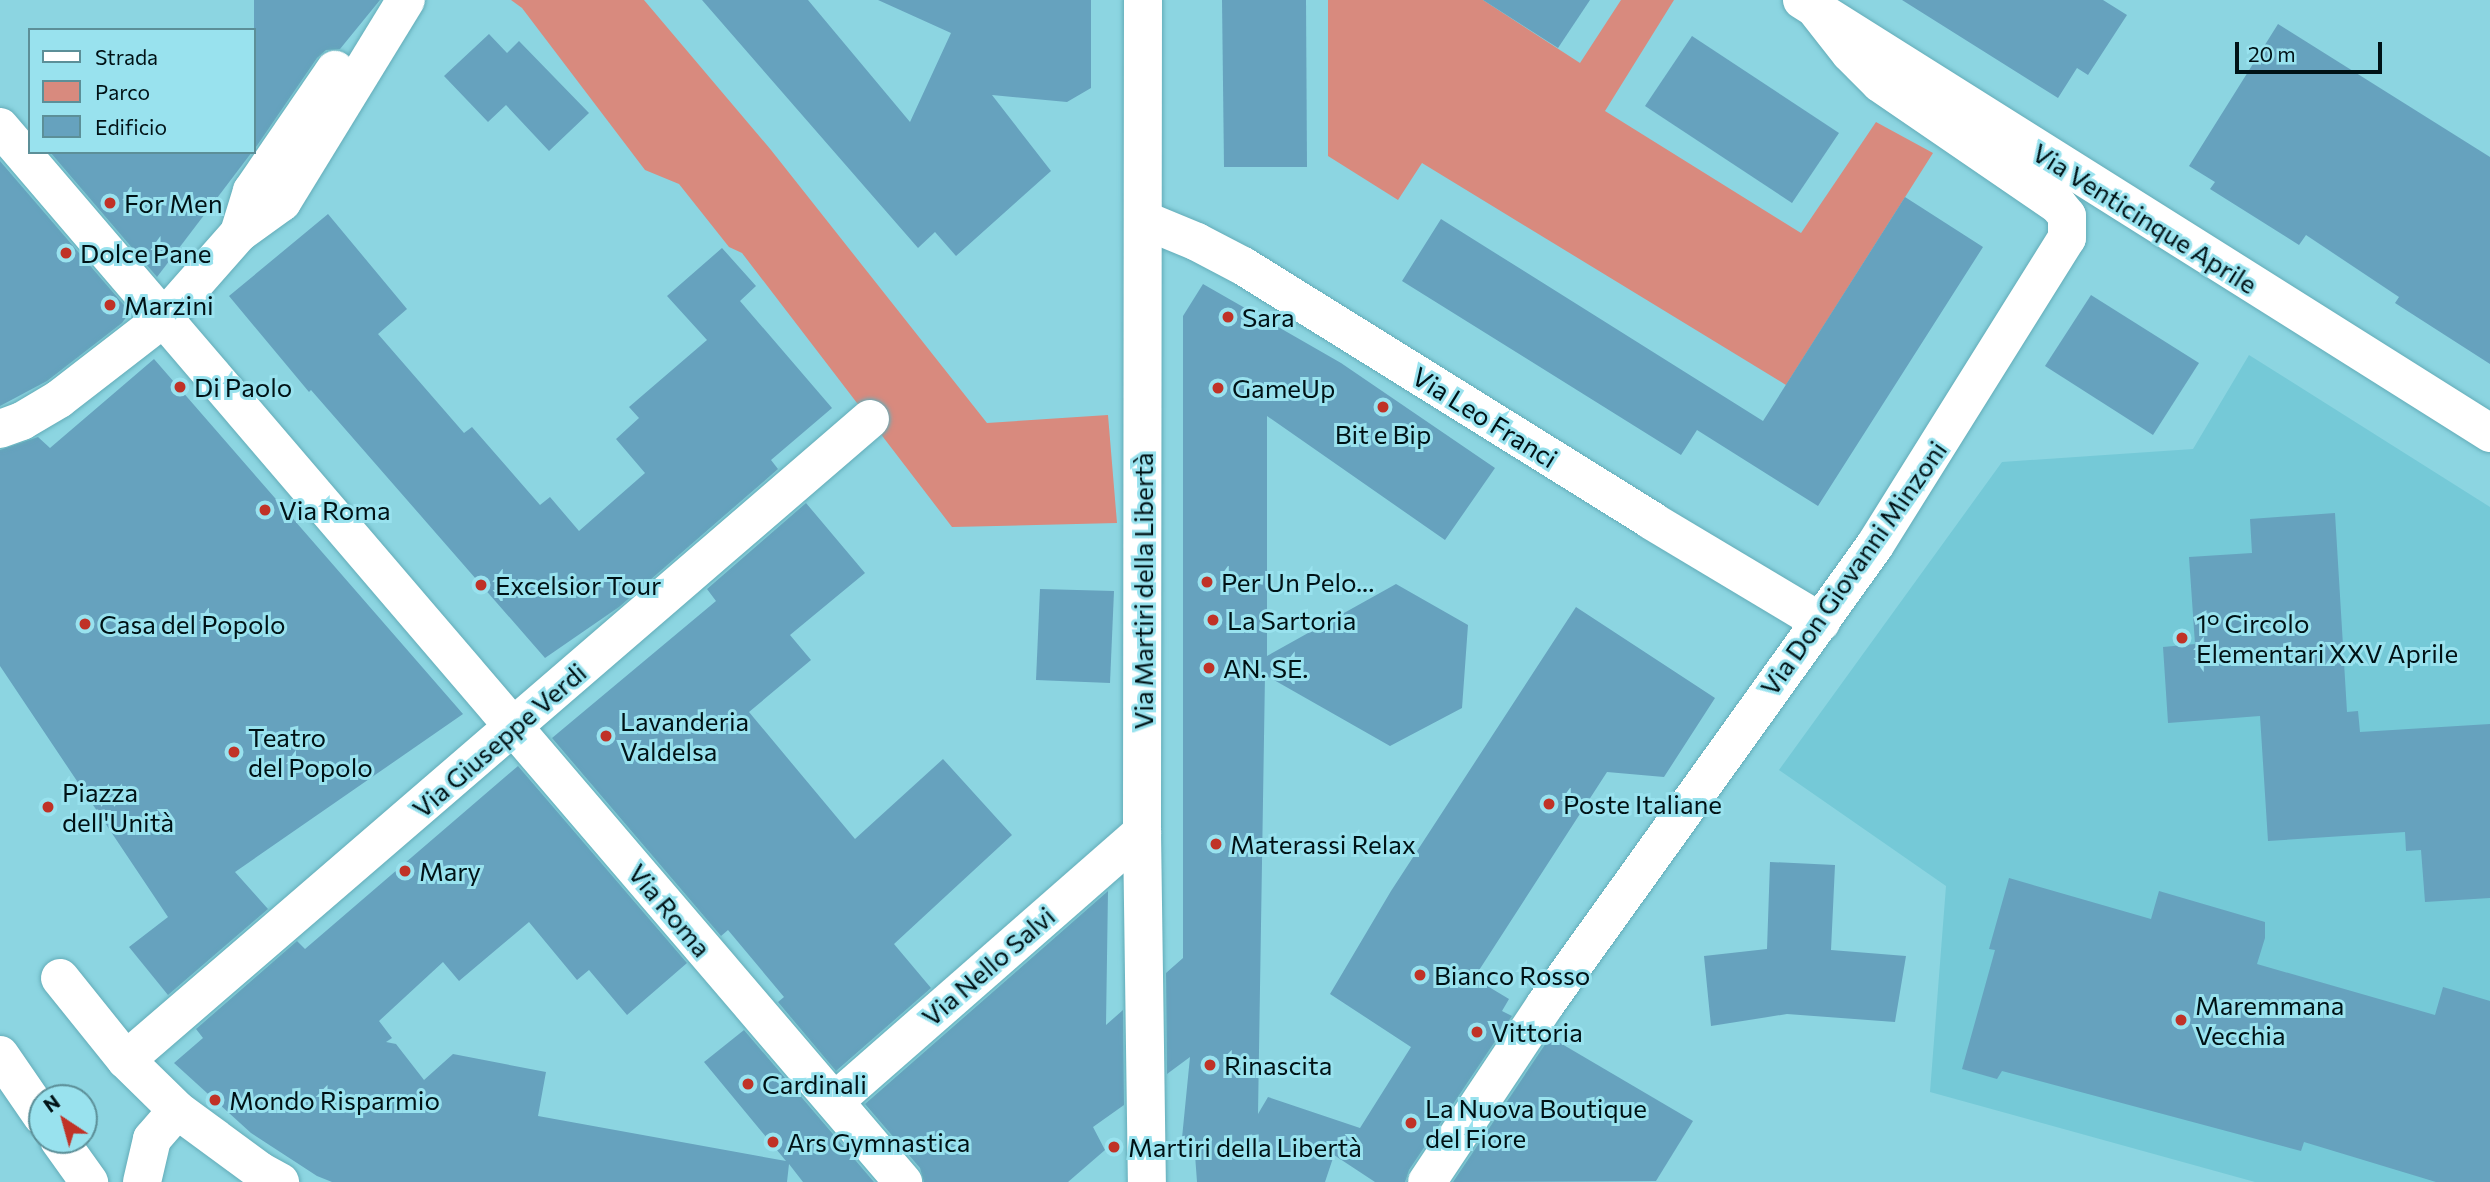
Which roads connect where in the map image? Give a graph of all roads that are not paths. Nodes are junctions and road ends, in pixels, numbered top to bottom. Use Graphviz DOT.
graph roads {
  1 [pos="406,0"];
  2 [pos="1143,0"];
  3 [pos="1808,4"];
  4 [pos="362,32"];
  5 [pos="0,127"];
  6 [pos="1144,220"];
  7 [pos="239,233"];
  8 [pos="165,317"];
  9 [pos="870,419"];
  10 [pos="0,429"];
  11 [pos="2490,433"];
  12 [pos="1821,622"];
  13 [pos="514,726"];
  14 [pos="1142,832"];
  15 [pos="61,978"];
  16 [pos="0,1055"];
  17 [pos="126,1060"];
  18 [pos="28,1096"];
  19 [pos="835,1101"];
  20 [pos="177,1110"];
  21 [pos="69,1154"];
  22 [pos="89,1182"];
  23 [pos="142,1182"];
  24 [pos="280,1182"];
  25 [pos="903,1182"];
  26 [pos="1147,1182"];
  27 [pos="1427,1182"];
  1 -- 7 [label="street"];
  2 -- 6 [label="street, Via Martiri della Libertà"];
  3 -- 11 [label="street, Via Venticinque Aprile"];
  3 -- 12 [label="street, Via Don Giovanni Minzoni"];
  4 -- 7 [label="street"];
  5 -- 8 [label="street, Via Roma"];
  6 -- 12 [label="street, Via Leo Franci"];
  6 -- 14 [label="street, Via Martiri della Libertà"];
  7 -- 8 [label="street"];
  8 -- 10 [label="street"];
  8 -- 13 [label="street, Via Roma"];
  9 -- 13 [label="street, Via Giuseppe Verdi"];
  12 -- 27 [label="street, Via Don Giovanni Minzoni"];
  13 -- 17 [label="street, Via Giuseppe Verdi"];
  13 -- 19 [label="street, Via Roma"];
  14 -- 19 [label="street, Via Nello Salvi"];
  14 -- 26 [label="street, Via Martiri della Libertà"];
  15 -- 17 [label="street"];
  16 -- 18 [label="street"];
  17 -- 20 [label="street"];
  19 -- 25 [label="street, Via Roma"];
  20 -- 23 [label="street"];
  20 -- 24 [label="street"];
  21 -- 22 [label="street"];
}
